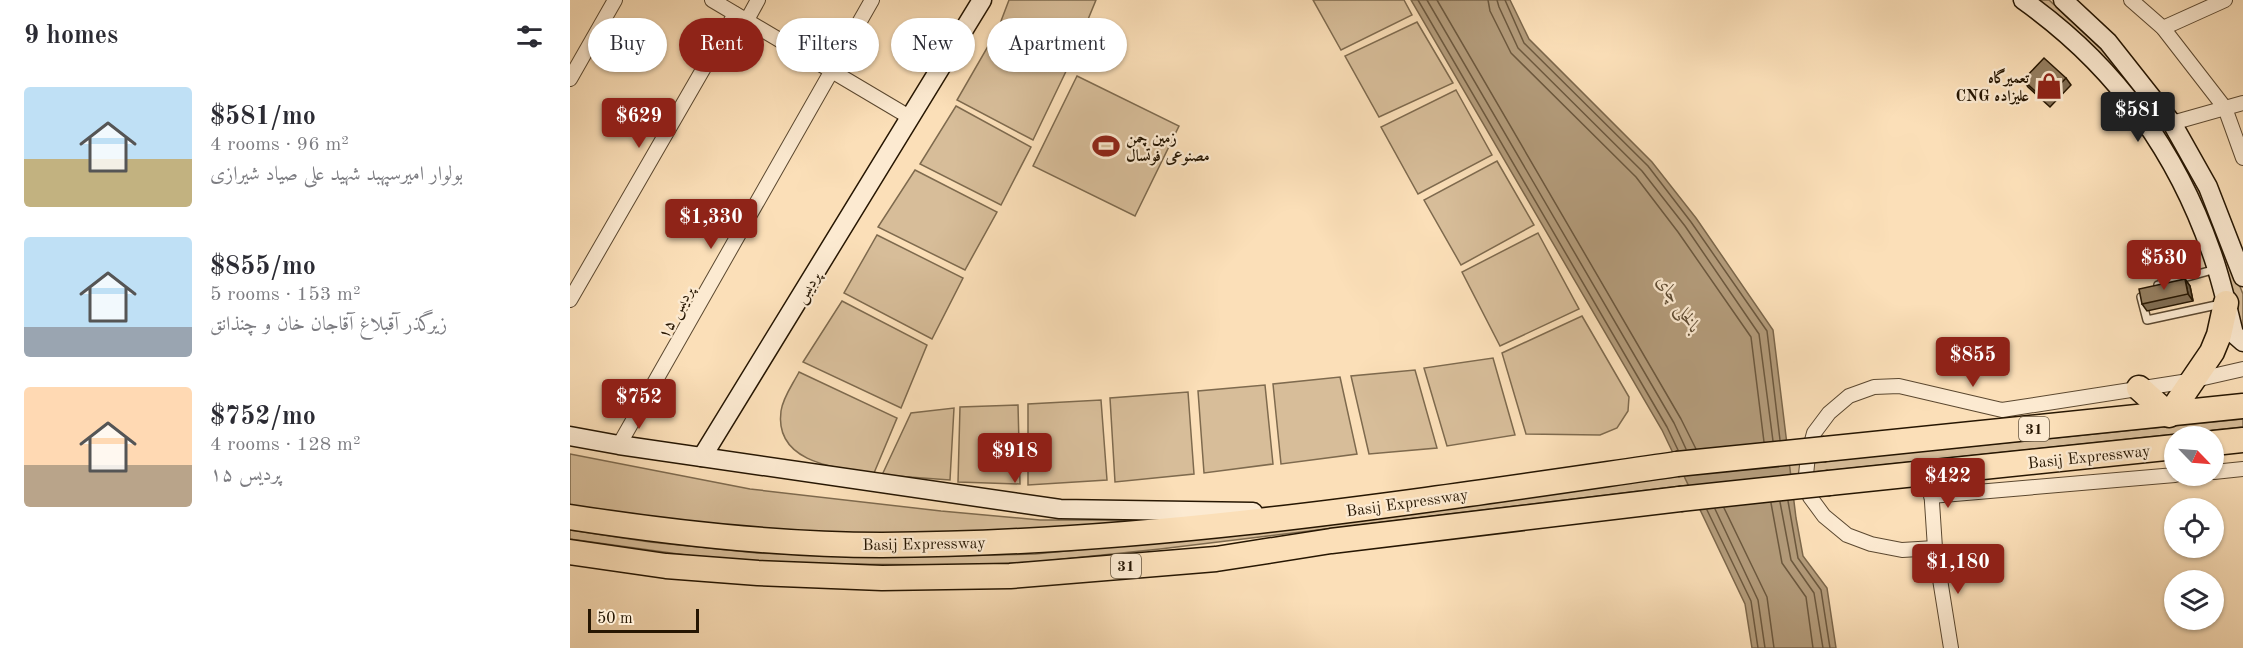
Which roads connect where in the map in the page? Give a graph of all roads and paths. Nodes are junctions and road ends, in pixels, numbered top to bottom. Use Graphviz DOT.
graph roads {
  1 [pos="615,0"];
  2 [pos="712,0"];
  3 [pos="758,0"];
  4 [pos="872,0"];
  5 [pos="982,0"];
  6 [pos="2023,0"];
  7 [pos="2064,0"];
  8 [pos="2131,0"];
  9 [pos="2225,0"];
  10 [pos="741,17"];
  11 [pos="861,18"];
  12 [pos="2163,28"];
  13 [pos="776,38"];
  14 [pos="830,72"];
  15 [pos="834,72"];
  16 [pos="570,79"];
  17 [pos="2243,103"];
  18 [pos="2225,108"];
  19 [pos="911,118"];
  20 [pos="2172,123"];
  21 [pos="2243,158"];
  22 [pos="2216,269"];
  23 [pos="2243,278"];
  24 [pos="2150,287"];
  25 [pos="2139,290"];
  26 [pos="570,300"];
  27 [pos="2226,303"];
  28 [pos="2243,342"];
  29 [pos="2243,369"];
  30 [pos="2195,380"];
  31 [pos="2139,388"];
  32 [pos="2243,406"];
  33 [pos="2169,415"];
  34 [pos="570,436"];
  35 [pos="2243,440"];
  36 [pos="2224,442"];
  37 [pos="619,445"];
  38 [pos="2164,449"];
  39 [pos="702,457"];
  40 [pos="2243,469"];
  41 [pos="2224,471"];
  42 [pos="2164,475"];
  43 [pos="1930,484"];
  44 [pos="1328,514"];
  45 [pos="570,517"];
  46 [pos="1935,548"];
  47 [pos="570,552"];
  48 [pos="1950,648"];
  1 -- 16 [label="street"];
  2 -- 10 [label="street"];
  3 -- 10 [label="street"];
  4 -- 11 [label="street, پردیس ۱۵"];
  5 -- 19 [label="street, پردیس"];
  6 -- 22 [label="street"];
  7 -- 20 [label="street"];
  8 -- 12 [label="street"];
  9 -- 12 [label="street"];
  10 -- 13 [label="street"];
  10 -- 26 [label="street"];
  12 -- 18 [label="street"];
  14 -- 37 [label="street, پردیس ۱۵"];
  15 -- 19 [label="street"];
  17 -- 18 [label="street"];
  18 -- 20 [label="street"];
  18 -- 21 [label="street"];
  19 -- 39 [label="street, پردیس"];
  20 -- 23 [label="street"];
  22 -- 24 [label="lane"];
  22 -- 27 [label="street"];
  25 -- 27 [label="lane"];
  27 -- 28 [label="street"];
  27 -- 30 [label="highway"];
  29 -- 30 [label="street"];
  30 -- 31 [label="street"];
  30 -- 33 [label="highway"];
  31 -- 33 [label="highway"];
  31 -- 46 [label="street"];
  32 -- 33 [label="highway, Basij Expressway / 31"];
  33 -- 44 [label="highway, Basij Expressway / 31, bridge"];
  34 -- 37 [label="street"];
  35 -- 36 [label="highway"];
  37 -- 39 [label="street"];
  38 -- 43 [label="highway, Basij Expressway / 31"];
  39 -- 44 [label="street"];
  40 -- 41 [label="street"];
  42 -- 43 [label="street"];
  43 -- 46 [label="street"];
  43 -- 47 [label="highway, Basij Expressway / 31, bridge"];
  44 -- 45 [label="highway, Basij Expressway / 31"];
  46 -- 48 [label="street"];
}
